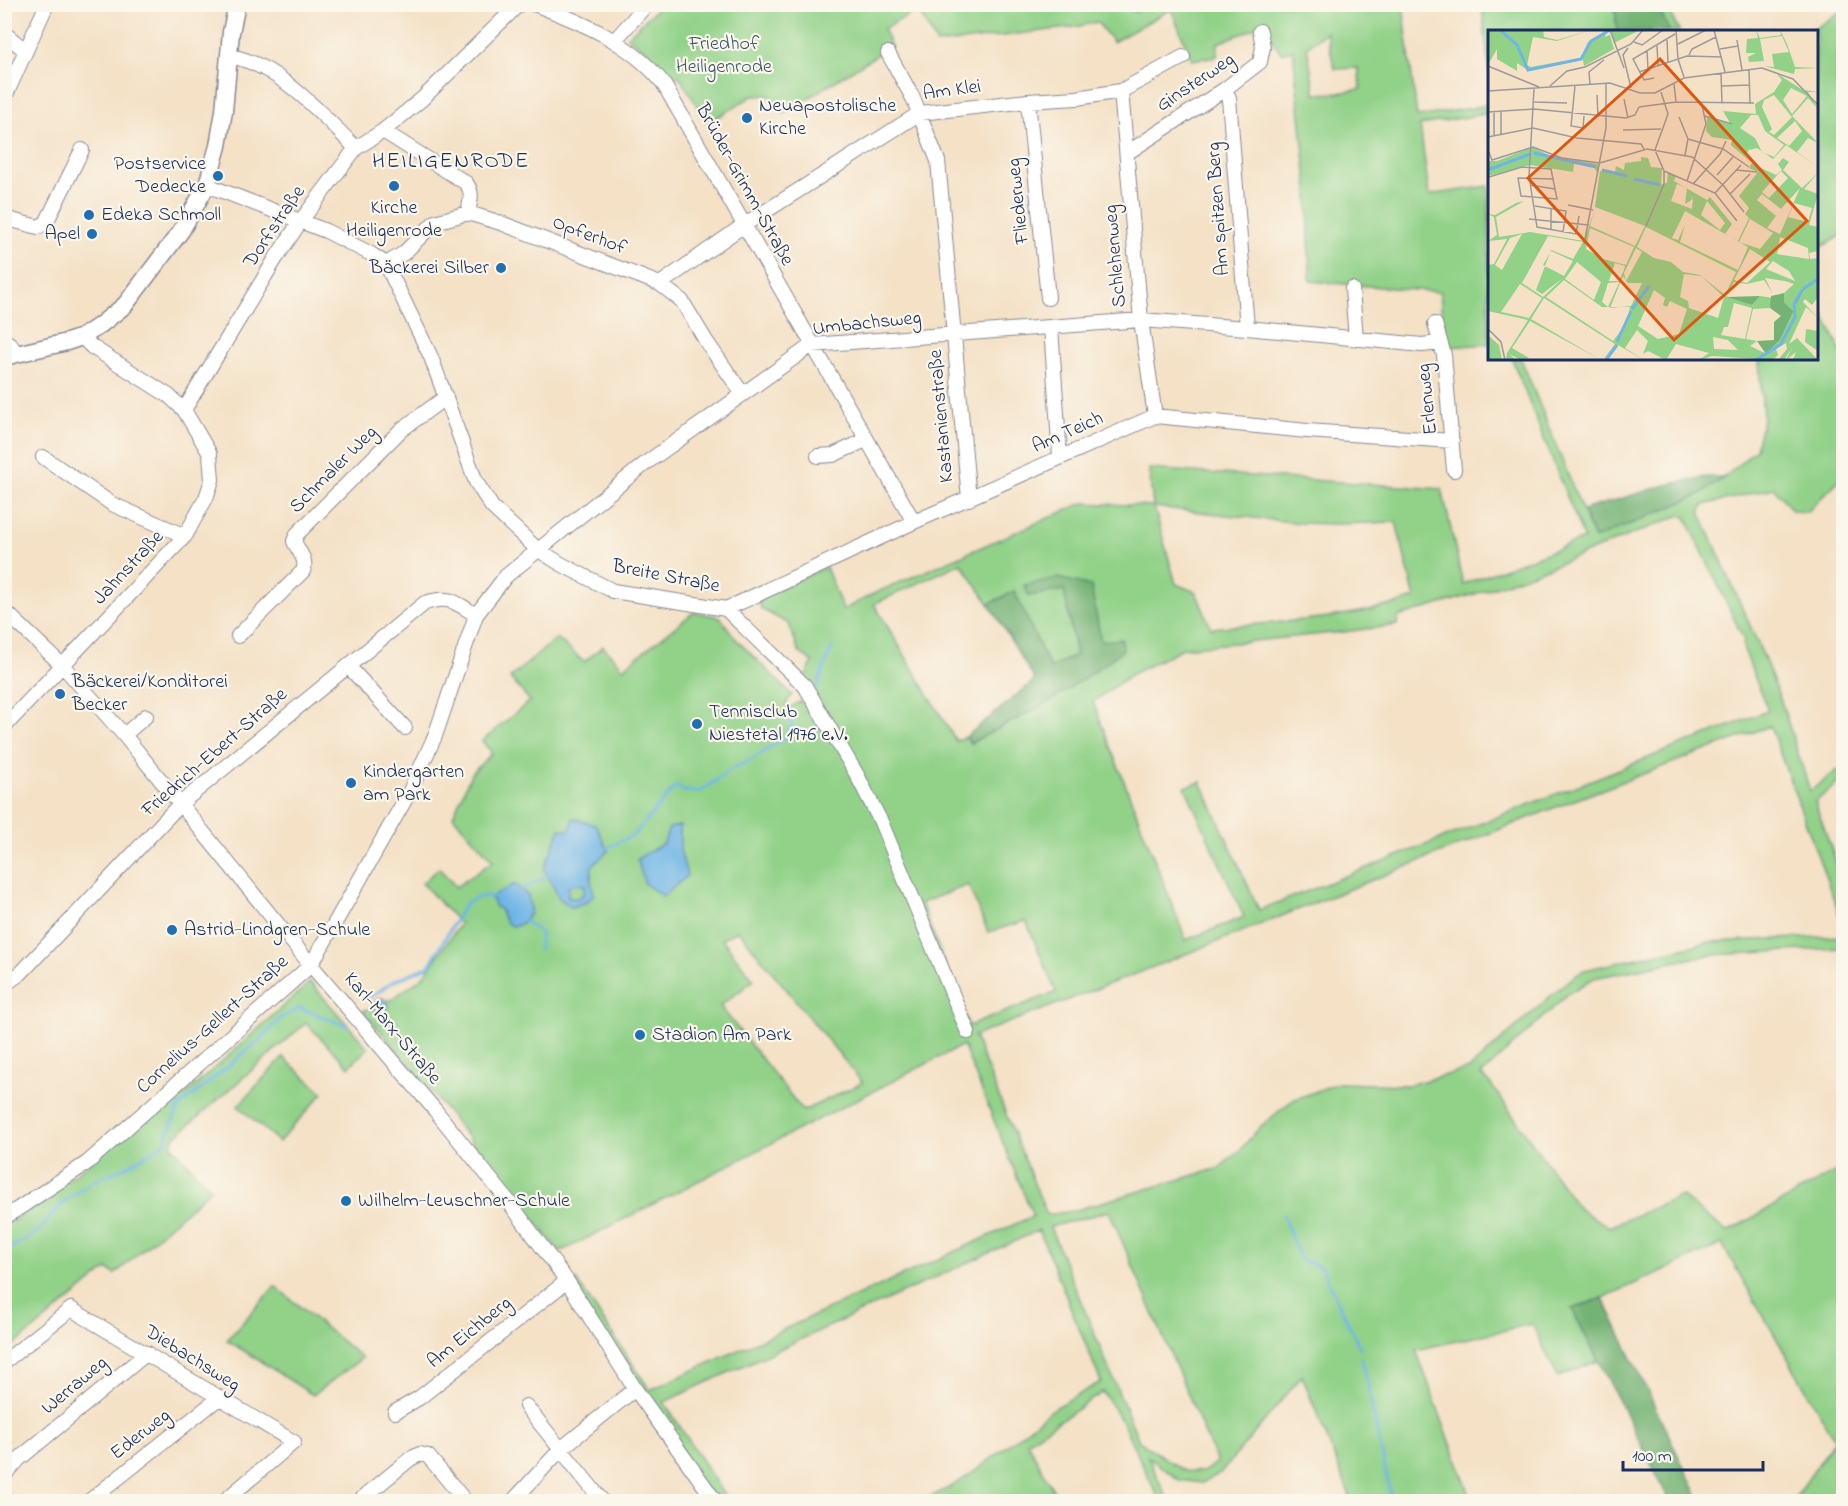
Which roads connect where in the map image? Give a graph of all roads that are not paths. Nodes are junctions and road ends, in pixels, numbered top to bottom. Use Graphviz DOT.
graph roads {
  1 [pos="47,4"];
  2 [pos="237,4"];
  3 [pos="519,4"];
  4 [pos="534,4"];
  5 [pos="647,4"];
  6 [pos="1260,31"];
  7 [pos="4,33"];
  8 [pos="614,40"];
  9 [pos="26,51"];
  10 [pos="888,53"];
  11 [pos="229,56"];
  12 [pos="1183,57"];
  13 [pos="1225,89"];
  14 [pos="1121,91"];
  15 [pos="4,99"];
  16 [pos="1028,101"];
  17 [pos="920,113"];
  18 [pos="383,131"];
  19 [pos="356,148"];
  20 [pos="82,150"];
  21 [pos="1127,153"];
  22 [pos="207,185"];
  23 [pos="468,213"];
  24 [pos="4,218"];
  25 [pos="300,222"];
  26 [pos="744,225"];
  27 [pos="386,264"];
  28 [pos="660,284"];
  29 [pos="1352,289"];
  30 [pos="1048,298"];
  31 [pos="1142,320"];
  32 [pos="1435,324"];
  33 [pos="1051,327"];
  34 [pos="1247,328"];
  35 [pos="954,335"];
  36 [pos="82,336"];
  37 [pos="1356,339"];
  38 [pos="4,340"];
  39 [pos="1439,343"];
  40 [pos="812,345"];
  41 [pos="11,356"];
  42 [pos="742,393"];
  43 [pos="446,397"];
  44 [pos="184,410"];
  45 [pos="1155,416"];
  46 [pos="866,440"];
  47 [pos="1452,441"];
  48 [pos="818,456"];
  49 [pos="43,457"];
  50 [pos="1060,458"];
  51 [pos="1454,470"];
  52 [pos="969,499"];
  53 [pos="914,522"];
  54 [pos="185,536"];
  55 [pos="537,549"];
  56 [pos="726,609"];
  57 [pos="4,610"];
  58 [pos="476,615"];
  59 [pos="238,636"];
  60 [pos="63,666"];
  61 [pos="349,667"];
  62 [pos="146,716"];
  63 [pos="7,720"];
  64 [pos="405,728"];
  65 [pos="124,735"];
  66 [pos="180,804"];
  67 [pos="311,964"];
  68 [pos="4,985"];
  69 [pos="968,1032"];
  70 [pos="4,1218"];
  71 [pos="567,1281"];
  72 [pos="147,1353"];
  73 [pos="4,1362"];
  74 [pos="635,1389"];
  75 [pos="219,1398"];
  76 [pos="526,1406"];
  77 [pos="395,1412"];
  78 [pos="562,1448"];
  79 [pos="4,1476"];
  80 [pos="4,1498"];
  81 [pos="10,1502"];
  82 [pos="88,1502"];
  83 [pos="223,1502"];
  84 [pos="358,1502"];
  85 [pos="466,1502"];
  86 [pos="513,1502"];
  87 [pos="603,1502"];
  88 [pos="716,1502"];
  1 -- 9 [label="street"];
  2 -- 11 [label="main road"];
  3 -- 18 [label="street, Dorfstraße"];
  4 -- 8 [label="street, Brüder-Grimm-Straße"];
  5 -- 8 [label="street"];
  6 -- 13 [label="street, Ginsterweg"];
  7 -- 9 [label="street"];
  8 -- 26 [label="street, Brüder-Grimm-Straße"];
  9 -- 15 [label="street"];
  10 -- 17 [label="street, Kastanienstraße"];
  11 -- 19 [label="street"];
  11 -- 22 [label="main road"];
  12 -- 14 [label="street, Am Klei"];
  13 -- 21 [label="street, Ginsterweg"];
  13 -- 34 [label="street, Am spitzen Berg"];
  14 -- 16 [label="street, Am Klei"];
  14 -- 21 [label="street, Schlehenweg"];
  16 -- 17 [label="street, Am Klei"];
  16 -- 30 [label="street, Fliederweg"];
  17 -- 26 [label="street, Am Klei"];
  17 -- 35 [label="street, Kastanienstraße"];
  18 -- 19 [label="street, Dorfstraße"];
  18 -- 23 [label="street"];
  19 -- 25 [label="street, Dorfstraße"];
  20 -- 24 [label="street"];
  21 -- 31 [label="street, Schlehenweg"];
  22 -- 25 [label="street"];
  22 -- 36 [label="main road"];
  23 -- 27 [label="street"];
  23 -- 28 [label="street, Opferhof"];
  25 -- 27 [label="street"];
  25 -- 44 [label="street, Dorfstraße"];
  26 -- 28 [label="street, Am Klei"];
  26 -- 40 [label="street, Brüder-Grimm-Straße"];
  27 -- 43 [label="street, Breite Straße"];
  28 -- 42 [label="street, Opferhof"];
  29 -- 37 [label="street"];
  31 -- 33 [label="street, Umbachsweg"];
  31 -- 34 [label="street, Umbachsweg"];
  31 -- 45 [label="street, Schlehenweg"];
  32 -- 39 [label="street, Erlenweg"];
  33 -- 35 [label="street, Umbachsweg"];
  33 -- 50 [label="street"];
  34 -- 37 [label="street, Umbachsweg"];
  35 -- 40 [label="street, Umbachsweg"];
  35 -- 52 [label="street, Kastanienstraße"];
  36 -- 41 [label="main road"];
  36 -- 44 [label="street"];
  37 -- 39 [label="street, Umbachsweg"];
  38 -- 41 [label="street"];
  39 -- 47 [label="street, Erlenweg"];
  40 -- 42 [label="street, Umbachsweg"];
  40 -- 46 [label="street, Brüder-Grimm-Straße"];
  42 -- 55 [label="street, Umbachsweg"];
  43 -- 55 [label="street, Breite Straße"];
  43 -- 59 [label="street, Schmaler Weg"];
  44 -- 54 [label="street, Jahnstraße"];
  45 -- 47 [label="street, Am Teich"];
  45 -- 50 [label="street, Am Teich"];
  46 -- 48 [label="street"];
  46 -- 53 [label="street, Brüder-Grimm-Straße"];
  47 -- 51 [label="street, Erlenweg"];
  49 -- 54 [label="street"];
  50 -- 52 [label="street, Am Teich"];
  52 -- 53 [label="street, Am Teich"];
  53 -- 56 [label="street, Am Teich"];
  54 -- 60 [label="street, Jahnstraße"];
  55 -- 56 [label="street, Breite Straße"];
  55 -- 58 [label="street, Umbachsweg"];
  56 -- 69 [label="street, Breite Straße"];
  57 -- 60 [label="street, Karl-Marx-Straße"];
  58 -- 61 [label="street, Friedrich-Ebert-Straße"];
  58 -- 67 [label="street, Cornelius-Gellert-Straße"];
  60 -- 63 [label="street, Jahnstraße"];
  60 -- 65 [label="street, Karl-Marx-Straße"];
  61 -- 64 [label="street"];
  61 -- 66 [label="street, Friedrich-Ebert-Straße"];
  62 -- 65 [label="street"];
  65 -- 66 [label="street, Karl-Marx-Straße"];
  66 -- 67 [label="street, Karl-Marx-Straße"];
  66 -- 68 [label="street, Friedrich-Ebert-Straße"];
  67 -- 70 [label="street, Cornelius-Gellert-Straße"];
  67 -- 71 [label="street, Karl-Marx-Straße"];
  71 -- 74 [label="street, Karl-Marx-Straße"];
  71 -- 77 [label="street, Am Eichberg"];
  72 -- 73 [label="street, Diebachsweg"];
  72 -- 75 [label="street, Diebachsweg"];
  72 -- 79 [label="street, Werraweg"];
  74 -- 78 [label="street"];
  74 -- 88 [label="street, Karl-Marx-Straße"];
  75 -- 82 [label="street, Ederweg"];
  75 -- 83 [label="street, Diebachsweg"];
  76 -- 78 [label="street"];
  78 -- 86 [label="street"];
  78 -- 87 [label="street"];
  80 -- 81 [label="street"];
  84 -- 85 [label="street"];
}
